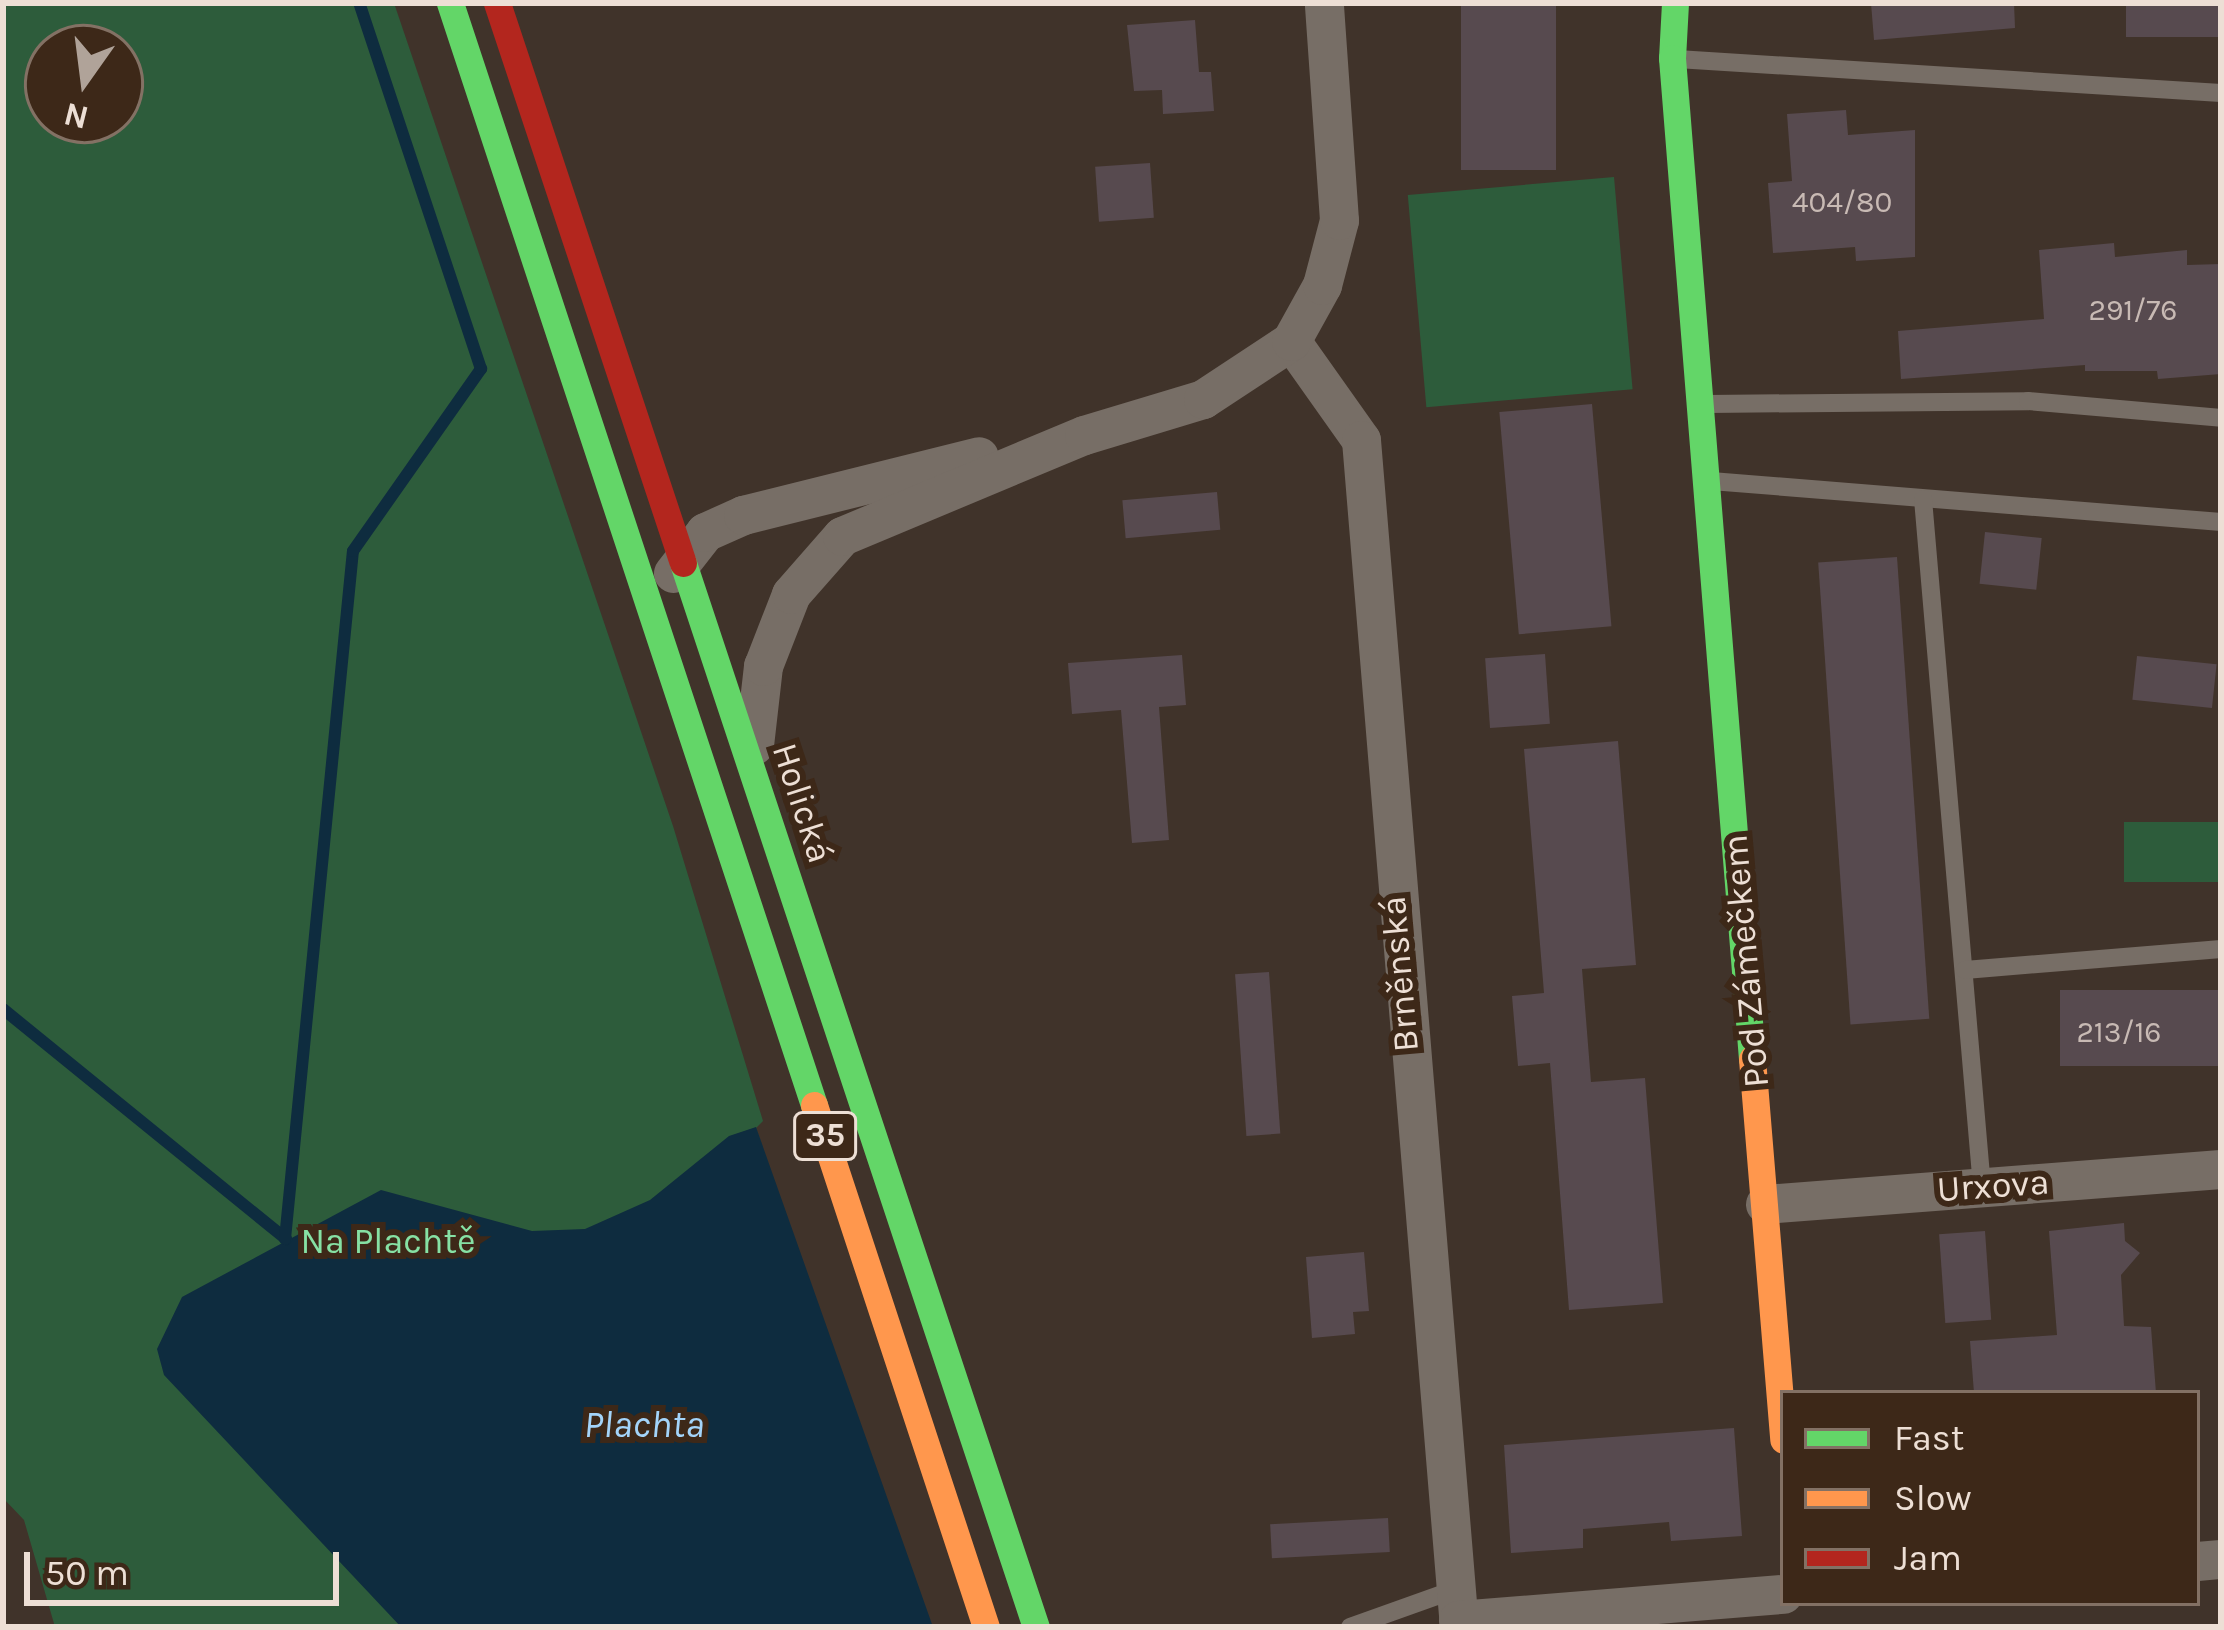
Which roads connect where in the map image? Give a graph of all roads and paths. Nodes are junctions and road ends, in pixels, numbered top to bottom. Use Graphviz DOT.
graph roads {
  1 [pos="450,3"];
  2 [pos="497,3"];
  3 [pos="1324,3"];
  4 [pos="1675,3"];
  5 [pos="1672,58"];
  6 [pos="2221,93"];
  7 [pos="1292,341"];
  8 [pos="1702,404"];
  9 [pos="2221,418"];
  10 [pos="1084,435"];
  11 [pos="652,470"];
  12 [pos="1708,481"];
  13 [pos="1923,499"];
  14 [pos="742,514"];
  15 [pos="2221,522"];
  16 [pos="682,558"];
  17 [pos="660,646"];
  18 [pos="756,780"];
  19 [pos="2221,949"];
  20 [pos="1965,970"];
  21 [pos="2221,1168"];
  22 [pos="1982,1187"];
  23 [pos="1766,1204"];
  24 [pos="1780,1398"];
  25 [pos="1780,1594"];
  26 [pos="1458,1612"];
  27 [pos="986,1627"];
  28 [pos="1036,1627"];
  29 [pos="1350,1627"];
  1 -- 17 [label="main road, 35"];
  2 -- 11 [label="main road, Holická / 35"];
  3 -- 7 [label="street"];
  4 -- 5 [label="main road, Pod Zámečkem"];
  5 -- 6 [label="lane"];
  5 -- 8 [label="main road, Pod Zámečkem"];
  7 -- 10 [label="street"];
  7 -- 26 [label="street, Brněnská"];
  8 -- 9 [label="lane"];
  8 -- 12 [label="main road, Pod Zámečkem"];
  10 -- 14 [label="street"];
  10 -- 18 [label="street"];
  11 -- 14 [label="street"];
  11 -- 16 [label="main road, Holická / 35"];
  12 -- 13 [label="lane"];
  12 -- 23 [label="main road, Pod Zámečkem"];
  13 -- 15 [label="lane"];
  13 -- 20 [label="lane"];
  14 -- 16 [label="street"];
  16 -- 17 [label="street"];
  16 -- 18 [label="main road, Holická / 35"];
  17 -- 27 [label="main road, 35"];
  18 -- 28 [label="main road, Holická / 35"];
  19 -- 20 [label="lane"];
  20 -- 22 [label="lane"];
  21 -- 22 [label="street, Urxova"];
  22 -- 23 [label="street, Urxova"];
  23 -- 24 [label="main road, Pod Zámečkem"];
  25 -- 26 [label="street"];
  26 -- 29 [label="lane"];
}
